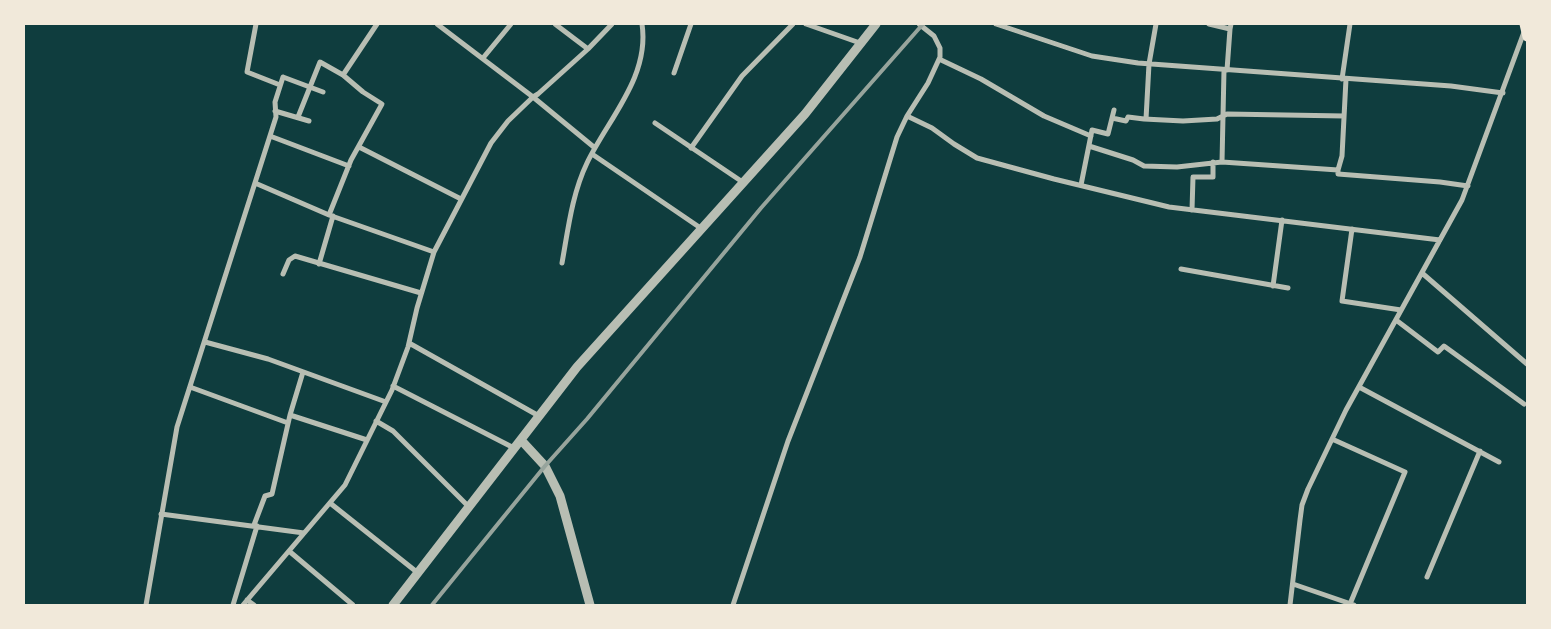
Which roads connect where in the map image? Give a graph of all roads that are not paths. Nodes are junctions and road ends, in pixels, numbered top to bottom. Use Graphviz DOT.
graph roads {
  1 [pos="256,24"];
  2 [pos="377,24"];
  3 [pos="437,24"];
  4 [pos="511,24"];
  5 [pos="555,24"];
  6 [pos="612,24"];
  7 [pos="642,24"];
  8 [pos="691,24"];
  9 [pos="793,24"];
  10 [pos="806,24"];
  11 [pos="876,24"];
  12 [pos="920,24"];
  13 [pos="996,24"];
  14 [pos="1156,24"];
  15 [pos="1208,24"];
  16 [pos="1350,24"];
  17 [pos="1230,26"];
  18 [pos="1526,30"];
  19 [pos="860,43"];
  20 [pos="588,49"];
  21 [pos="483,58"];
  22 [pos="939,59"];
  23 [pos="1149,64"];
  24 [pos="1226,70"];
  25 [pos="674,74"];
  26 [pos="343,75"];
  27 [pos="1344,79"];
  28 [pos="280,85"];
  29 [pos="310,87"];
  30 [pos="323,92"];
  31 [pos="1503,93"];
  32 [pos="533,97"];
  33 [pos="1114,110"];
  34 [pos="275,111"];
  35 [pos="907,116"];
  36 [pos="1224,116"];
  37 [pos="1344,116"];
  38 [pos="298,117"];
  39 [pos="1112,118"];
  40 [pos="1146,119"];
  41 [pos="309,121"];
  42 [pos="655,123"];
  43 [pos="270,136"];
  44 [pos="1091,136"];
  45 [pos="1089,146"];
  46 [pos="359,147"];
  47 [pos="595,148"];
  48 [pos="691,148"];
  49 [pos="592,154"];
  50 [pos="1214,162"];
  51 [pos="1222,162"];
  52 [pos="349,166"];
  53 [pos="1338,170"];
  54 [pos="744,182"];
  55 [pos="255,183"];
  56 [pos="1081,186"];
  57 [pos="1468,186"];
  58 [pos="461,199"];
  59 [pos="1192,210"];
  60 [pos="331,215"];
  61 [pos="1282,220"];
  62 [pos="702,229"];
  63 [pos="1352,229"];
  64 [pos="1440,240"];
  65 [pos="434,252"];
  66 [pos="562,263"];
  67 [pos="319,264"];
  68 [pos="1181,269"];
  69 [pos="1422,273"];
  70 [pos="284,274"];
  71 [pos="1273,286"];
  72 [pos="1288,288"];
  73 [pos="421,293"];
  74 [pos="1401,310"];
  75 [pos="1396,320"];
  76 [pos="205,342"];
  77 [pos="409,343"];
  78 [pos="1527,364"];
  79 [pos="303,372"];
  80 [pos="393,386"];
  81 [pos="190,387"];
  82 [pos="1359,387"];
  83 [pos="386,402"];
  84 [pos="1524,404"];
  85 [pos="290,415"];
  86 [pos="539,416"];
  87 [pos="376,421"];
  88 [pos="288,423"];
  89 [pos="1332,439"];
  90 [pos="367,440"];
  91 [pos="521,440"];
  92 [pos="514,448"];
  93 [pos="1480,451"];
  94 [pos="1499,462"];
  95 [pos="330,503"];
  96 [pos="469,507"];
  97 [pos="161,514"];
  98 [pos="256,526"];
  99 [pos="304,533"];
  100 [pos="289,550"];
  101 [pos="418,573"];
  102 [pos="1427,577"];
  103 [pos="1293,584"];
  104 [pos="248,600"];
  105 [pos="1352,604"];
  106 [pos="146,605"];
  107 [pos="234,605"];
  108 [pos="243,605"];
  109 [pos="254,605"];
  110 [pos="353,605"];
  111 [pos="393,605"];
  112 [pos="590,605"];
  113 [pos="734,605"];
  114 [pos="1290,605"];
  1 -- 28 [label="street"];
  2 -- 26 [label="street"];
  3 -- 21 [label="street"];
  4 -- 21 [label="street"];
  5 -- 20 [label="street"];
  6 -- 20 [label="street"];
  7 -- 47 [label="street"];
  8 -- 25 [label="street"];
  9 -- 48 [label="street"];
  10 -- 19 [label="street"];
  11 -- 19 [label="street"];
  12 -- 22 [label="street"];
  13 -- 23 [label="street"];
  14 -- 23 [label="street"];
  15 -- 17 [label="street"];
  16 -- 27 [label="street"];
  17 -- 24 [label="street"];
  18 -- 31 [label="street"];
  19 -- 54 [label="street"];
  20 -- 32 [label="street"];
  21 -- 32 [label="street"];
  22 -- 35 [label="street"];
  22 -- 44 [label="street"];
  23 -- 24 [label="street"];
  23 -- 40 [label="street"];
  24 -- 27 [label="street"];
  24 -- 36 [label="street"];
  26 -- 29 [label="street"];
  26 -- 46 [label="street"];
  27 -- 31 [label="street"];
  27 -- 37 [label="street"];
  28 -- 29 [label="street"];
  28 -- 34 [label="street"];
  29 -- 30 [label="street"];
  29 -- 38 [label="street"];
  31 -- 57 [label="street"];
  32 -- 47 [label="street"];
  32 -- 58 [label="street"];
  33 -- 39 [label="street"];
  34 -- 38 [label="street"];
  34 -- 43 [label="street"];
  35 -- 56 [label="street"];
  35 -- 113 [label="street"];
  36 -- 37 [label="street"];
  36 -- 40 [label="street"];
  36 -- 51 [label="street"];
  37 -- 53 [label="street"];
  38 -- 41 [label="street"];
  39 -- 40 [label="street"];
  39 -- 44 [label="street"];
  42 -- 48 [label="street"];
  43 -- 52 [label="street"];
  43 -- 55 [label="street"];
  44 -- 45 [label="street"];
  45 -- 50 [label="street"];
  45 -- 56 [label="street"];
  46 -- 52 [label="street"];
  46 -- 58 [label="street"];
  47 -- 49 [label="street"];
  48 -- 54 [label="street"];
  49 -- 62 [label="street"];
  49 -- 66 [label="street"];
  50 -- 51 [label="street"];
  50 -- 59 [label="street"];
  51 -- 53 [label="street"];
  52 -- 60 [label="street"];
  53 -- 57 [label="street"];
  54 -- 62 [label="street"];
  55 -- 60 [label="street"];
  55 -- 76 [label="street"];
  56 -- 59 [label="street"];
  57 -- 64 [label="street"];
  58 -- 65 [label="street"];
  59 -- 61 [label="street"];
  60 -- 65 [label="street"];
  60 -- 67 [label="street"];
  61 -- 63 [label="street"];
  61 -- 71 [label="street"];
  62 -- 86 [label="street"];
  63 -- 64 [label="street"];
  63 -- 74 [label="street"];
  64 -- 69 [label="street"];
  65 -- 73 [label="street"];
  67 -- 70 [label="street"];
  67 -- 73 [label="street"];
  68 -- 71 [label="street"];
  69 -- 74 [label="street"];
  69 -- 78 [label="street"];
  71 -- 72 [label="street"];
  73 -- 77 [label="street"];
  74 -- 75 [label="street"];
  75 -- 82 [label="street"];
  75 -- 84 [label="street"];
  76 -- 79 [label="street"];
  76 -- 81 [label="street"];
  77 -- 80 [label="street"];
  77 -- 86 [label="street"];
  79 -- 83 [label="street"];
  79 -- 85 [label="street"];
  80 -- 83 [label="street"];
  80 -- 92 [label="street"];
  81 -- 88 [label="street"];
  81 -- 97 [label="street"];
  82 -- 89 [label="street"];
  82 -- 93 [label="street"];
  83 -- 87 [label="street"];
  85 -- 88 [label="street"];
  85 -- 90 [label="street"];
  86 -- 91 [label="street"];
  87 -- 90 [label="street"];
  87 -- 96 [label="street"];
  88 -- 98 [label="street"];
  89 -- 103 [label="street"];
  89 -- 105 [label="street"];
  90 -- 95 [label="street"];
  91 -- 92 [label="street"];
  91 -- 112 [label="street"];
  92 -- 96 [label="street"];
  93 -- 94 [label="street"];
  93 -- 102 [label="street"];
  95 -- 99 [label="street"];
  95 -- 101 [label="street"];
  96 -- 101 [label="street"];
  97 -- 98 [label="street"];
  97 -- 106 [label="street"];
  98 -- 99 [label="street"];
  98 -- 107 [label="street"];
  99 -- 100 [label="street"];
  100 -- 104 [label="street"];
  100 -- 110 [label="street"];
  101 -- 111 [label="street"];
  103 -- 105 [label="street"];
  103 -- 114 [label="street"];
  104 -- 108 [label="street"];
  104 -- 109 [label="street"];
}
